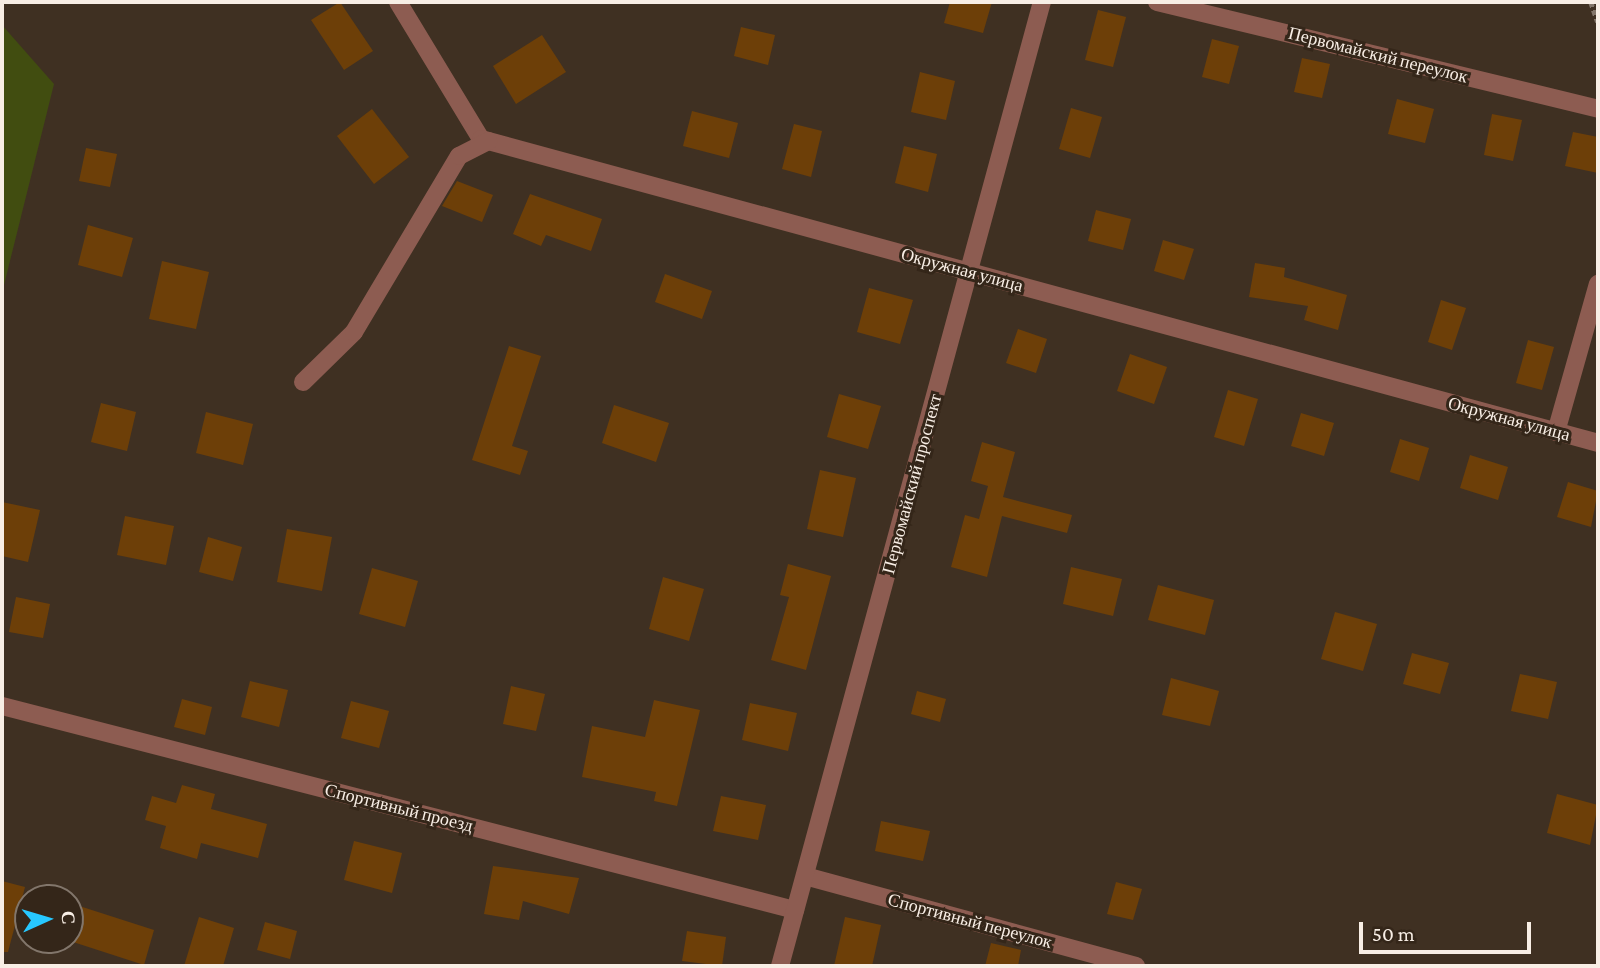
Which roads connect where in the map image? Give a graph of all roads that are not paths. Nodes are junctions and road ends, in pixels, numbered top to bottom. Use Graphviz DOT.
graph roads {
  1 [pos="398,2"];
  2 [pos="1042,2"];
  3 [pos="1157,2"];
  4 [pos="1598,108"];
  5 [pos="488,141"];
  6 [pos="969,272"];
  7 [pos="1598,284"];
  8 [pos="303,382"];
  9 [pos="1556,432"];
  10 [pos="1598,443"];
  11 [pos="2,706"];
  12 [pos="805,876"];
  13 [pos="795,910"];
  14 [pos="780,966"];
  15 [pos="1136,966"];
  1 -- 5 [label="street"];
  2 -- 6 [label="street, Первомайский проспект"];
  3 -- 4 [label="street, Первомайский переулок"];
  5 -- 6 [label="street, Окружная улица"];
  5 -- 8 [label="street"];
  6 -- 9 [label="street, Окружная улица"];
  6 -- 12 [label="street, Первомайский проспект"];
  7 -- 9 [label="street"];
  9 -- 10 [label="street, Окружная улица"];
  11 -- 13 [label="street, Спортивный проезд"];
  12 -- 13 [label="street, Первомайский проспект"];
  12 -- 15 [label="street, Спортивный переулок"];
  13 -- 14 [label="street, Первомайский проспект"];
}
